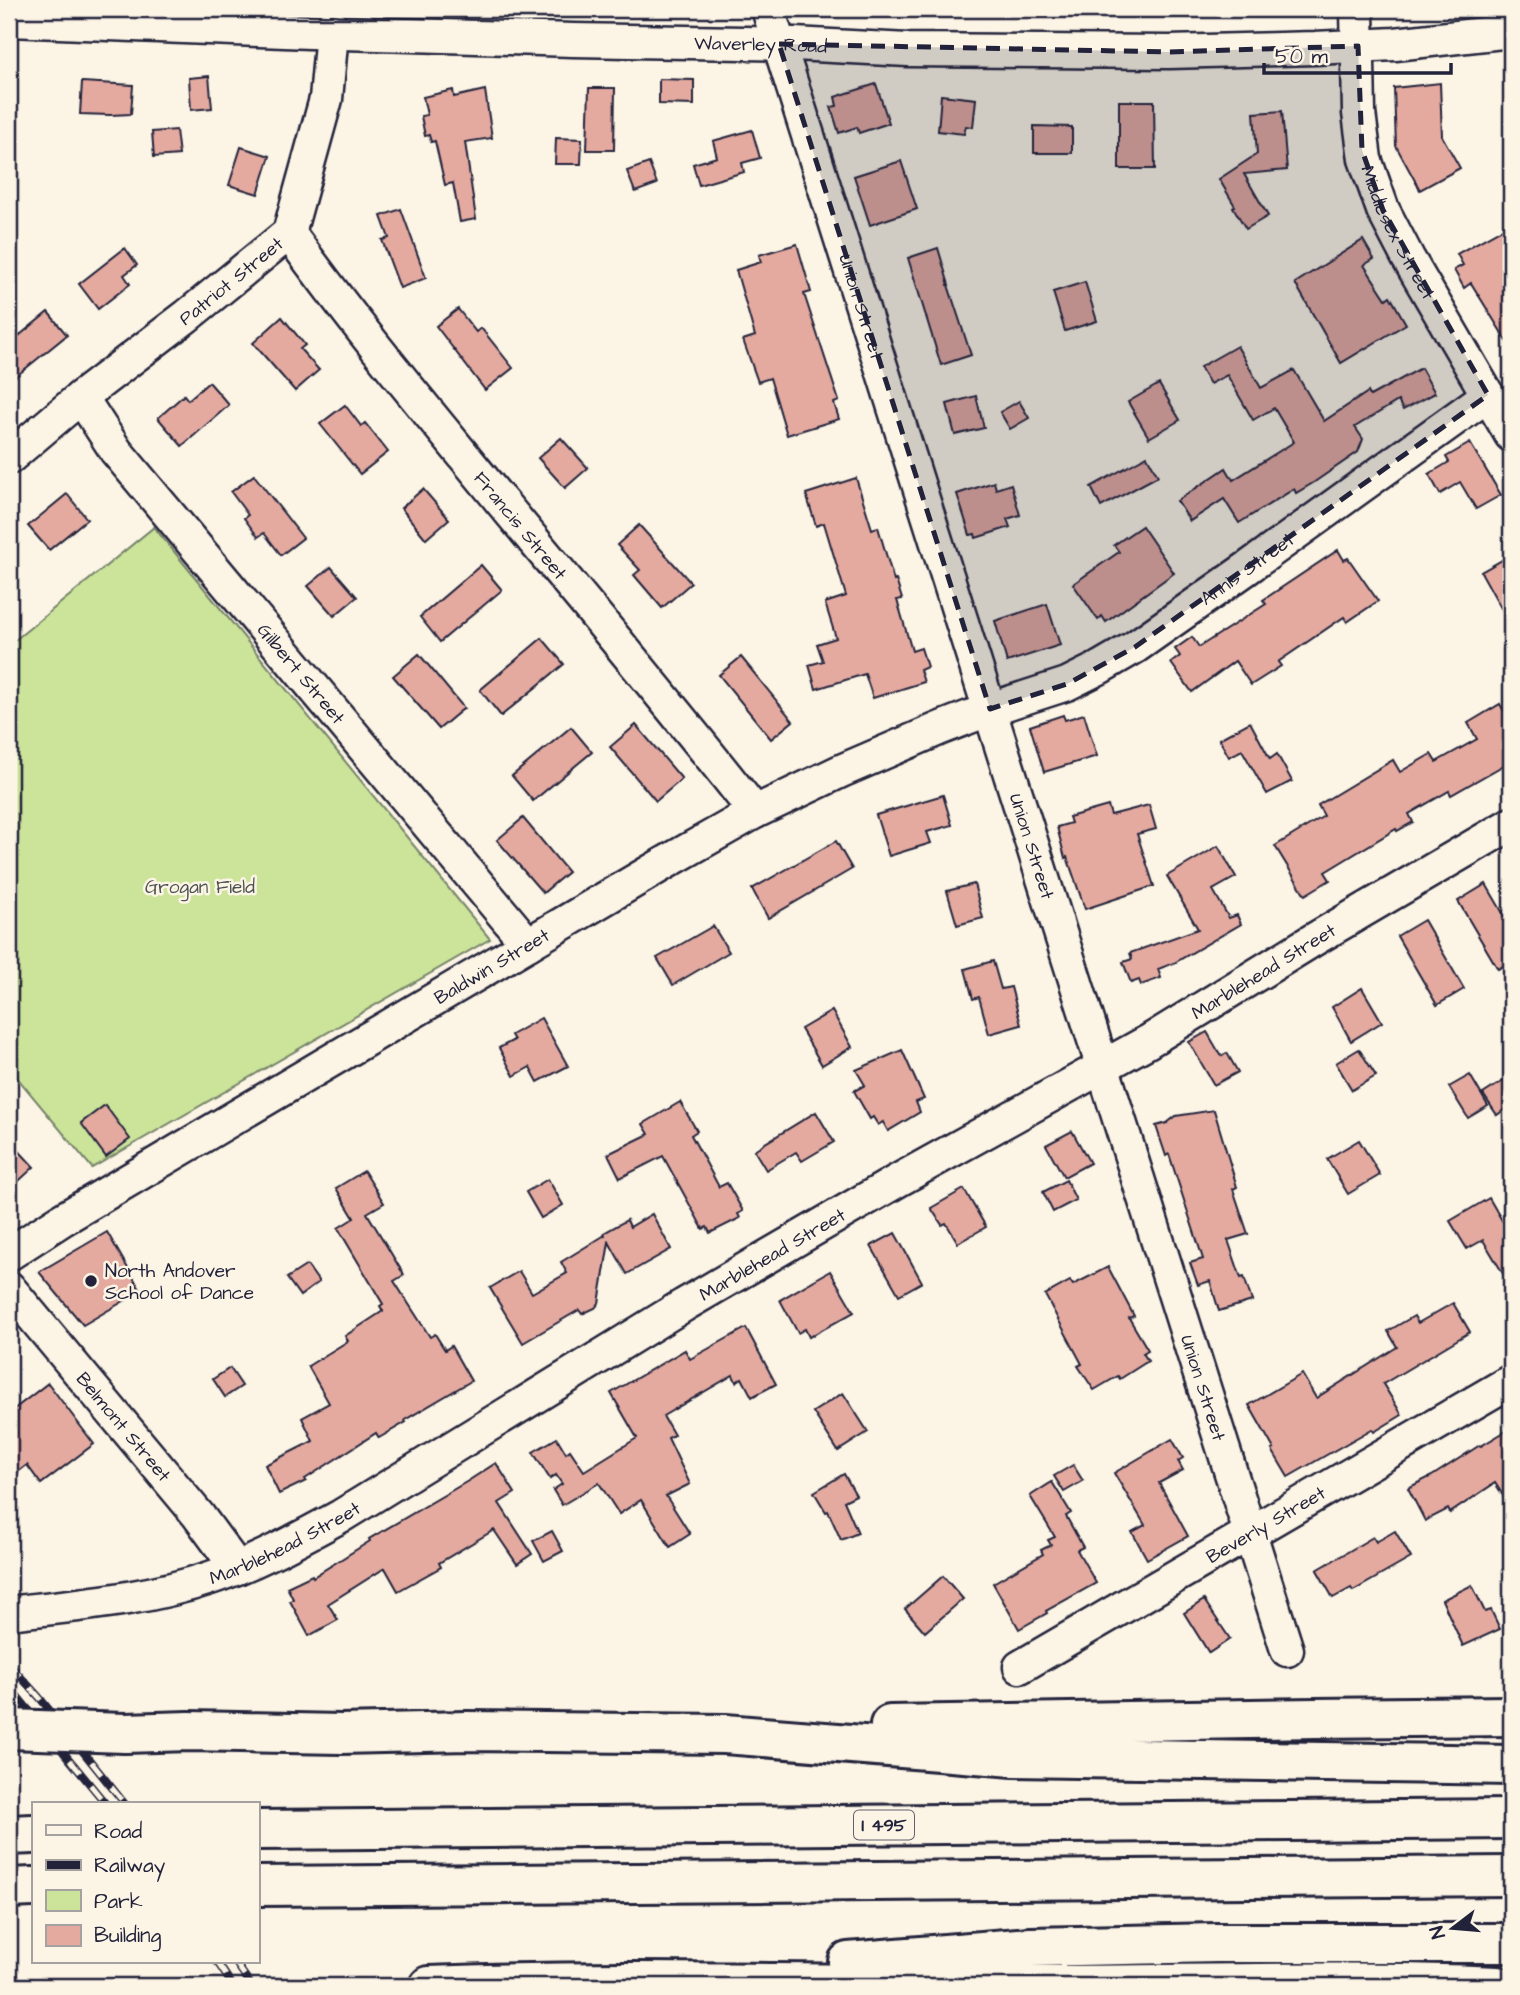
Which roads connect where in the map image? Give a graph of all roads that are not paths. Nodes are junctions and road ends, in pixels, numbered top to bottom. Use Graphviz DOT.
graph roads {
  1 [pos="768,9"];
  2 [pos="1357,9"];
  3 [pos="58,15"];
  4 [pos="9,20"];
  5 [pos="1511,31"];
  6 [pos="332,32"];
  7 [pos="779,44"];
  8 [pos="1358,46"];
  9 [pos="289,233"];
  10 [pos="1488,396"];
  11 [pos="81,397"];
  12 [pos="1511,435"];
  13 [pos="9,458"];
  14 [pos="989,709"];
  15 [pos="755,812"];
  16 [pos="1511,824"];
  17 [pos="528,944"];
  18 [pos="1102,1066"];
  19 [pos="9,1254"];
  20 [pos="9,1287"];
  21 [pos="1511,1381"];
  22 [pos="1250,1533"];
  23 [pos="237,1568"];
  24 [pos="9,1613"];
  25 [pos="1287,1650"];
  26 [pos="1020,1667"];
  27 [pos="1511,1716"];
  28 [pos="9,1729"];
  29 [pos="725,1734"];
  30 [pos="1511,1765"];
  31 [pos="1511,1819"];
  32 [pos="259,1830"];
  33 [pos="1511,1876"];
  34 [pos="268,1885"];
  35 [pos="32,1887"];
  36 [pos="9,1888"];
  37 [pos="1511,1943"];
  38 [pos="630,1981"];
  39 [pos="429,1986"];
  40 [pos="1497,1986"];
  1 -- 7 [label="street, Union Street"];
  2 -- 8 [label="street, Middlesex Street"];
  3 -- 4 [label="street, Waverley Road"];
  3 -- 6 [label="street, Waverley Road"];
  5 -- 8 [label="street, Waverley Road"];
  6 -- 7 [label="street, Waverley Road"];
  6 -- 9 [label="street, Patriot Street"];
  7 -- 8 [label="street, Waverley Road"];
  7 -- 14 [label="street, Union Street"];
  8 -- 10 [label="street, Middlesex Street"];
  9 -- 11 [label="street, Patriot Street"];
  9 -- 15 [label="street, Francis Street"];
  10 -- 12 [label="street, Middlesex Street"];
  10 -- 14 [label="street, Annis Street"];
  11 -- 13 [label="street, Patriot Street"];
  11 -- 17 [label="street, Gilbert Street"];
  14 -- 15 [label="street, Baldwin Street"];
  14 -- 18 [label="street, Union Street"];
  15 -- 17 [label="street, Baldwin Street"];
  16 -- 18 [label="street, Marblehead Street"];
  17 -- 19 [label="street, Baldwin Street"];
  18 -- 22 [label="street, Union Street"];
  18 -- 23 [label="street, Marblehead Street"];
  20 -- 23 [label="street, Belmont Street"];
  21 -- 22 [label="street, Beverly Street"];
  22 -- 25 [label="street, Union Street"];
  22 -- 26 [label="street, Beverly Street"];
  23 -- 24 [label="street, Marblehead Street"];
  27 -- 29 [label="highway"];
  28 -- 29 [label="highway, bridge"];
  29 -- 30 [label="highway"];
  31 -- 32 [label="highway, I 495"];
  33 -- 34 [label="highway"];
  35 -- 36 [label="highway"];
  37 -- 38 [label="highway"];
  38 -- 39 [label="highway"];
  38 -- 40 [label="highway"];
}
